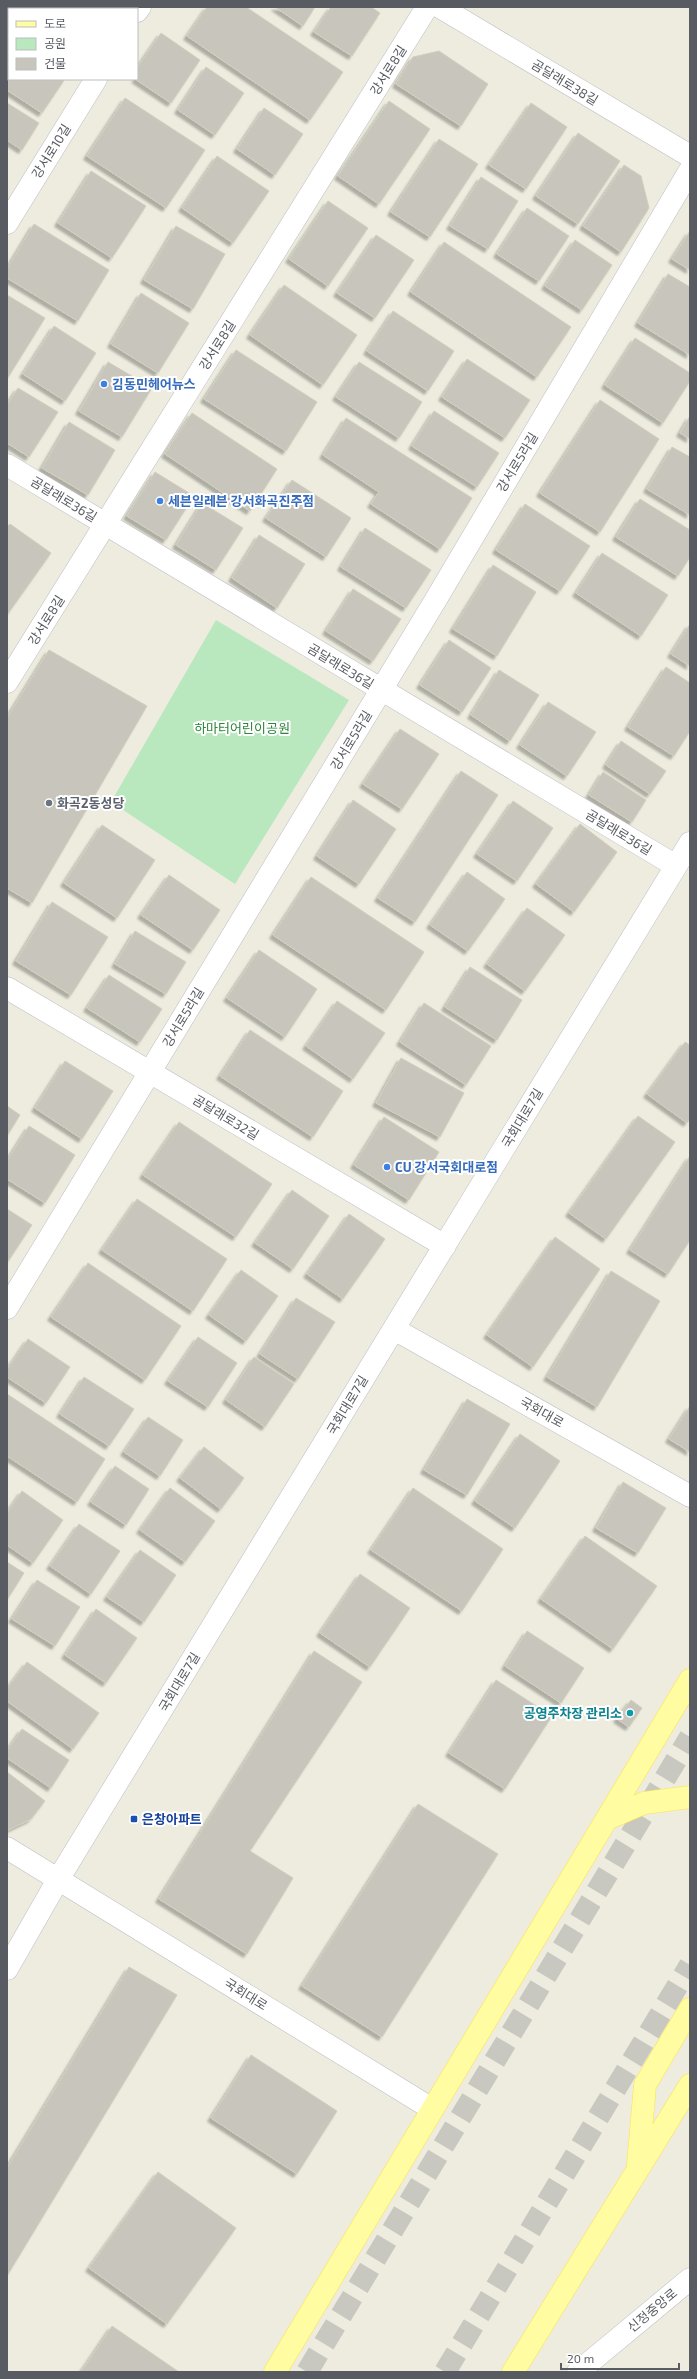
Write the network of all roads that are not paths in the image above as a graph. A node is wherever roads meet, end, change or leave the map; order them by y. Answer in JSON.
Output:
{"nodes":[{"id":1,"x":427,"y":7,"type":"edge"},
{"id":2,"x":440,"y":7,"type":"edge"},
{"id":3,"x":95,"y":80,"type":"edge"},
{"id":4,"x":690,"y":156,"type":"edge"},
{"id":5,"x":690,"y":170,"type":"edge"},
{"id":6,"x":7,"y":223,"type":"edge"},
{"id":7,"x":7,"y":465,"type":"edge"},
{"id":8,"x":105,"y":524,"type":"junction"},
{"id":9,"x":7,"y":682,"type":"edge"},
{"id":10,"x":381,"y":690,"type":"junction"},
{"id":11,"x":690,"y":843,"type":"edge"},
{"id":12,"x":676,"y":866,"type":"junction"},
{"id":13,"x":7,"y":988,"type":"edge"},
{"id":14,"x":150,"y":1072,"type":"junction"},
{"id":15,"x":445,"y":1246,"type":"junction"},
{"id":16,"x":7,"y":1308,"type":"edge"},
{"id":17,"x":394,"y":1329,"type":"junction"},
{"id":18,"x":690,"y":1496,"type":"edge"},
{"id":19,"x":690,"y":1680,"type":"edge"},
{"id":20,"x":690,"y":1797,"type":"edge"},
{"id":21,"x":607,"y":1819,"type":"junction"},
{"id":22,"x":7,"y":1848,"type":"edge"},
{"id":23,"x":59,"y":1878,"type":"junction"},
{"id":24,"x":7,"y":1969,"type":"edge"},
{"id":25,"x":690,"y":2009,"type":"edge"},
{"id":26,"x":690,"y":2085,"type":"edge"},
{"id":27,"x":432,"y":2109,"type":"junction"},
{"id":28,"x":637,"y":2171,"type":"junction"},
{"id":29,"x":690,"y":2279,"type":"edge"},
{"id":30,"x":275,"y":2372,"type":"edge"},
{"id":31,"x":513,"y":2372,"type":"edge"},
{"id":32,"x":578,"y":2372,"type":"edge"}],
"edges":[{"from":1,"to":8,"type":"street","name":"강서로8길"},
{"from":2,"to":4,"type":"street","name":"곰달래로38길"},
{"from":3,"to":6,"type":"street","name":"강서로10길"},
{"from":5,"to":10,"type":"street","name":"강서로5라길"},
{"from":7,"to":8,"type":"street","name":"곰달래로36길"},
{"from":8,"to":9,"type":"street","name":"강서로8길"},
{"from":8,"to":10,"type":"street","name":"곰달래로36길"},
{"from":10,"to":12,"type":"street","name":"곰달래로36길"},
{"from":10,"to":14,"type":"street","name":"강서로5라길"},
{"from":11,"to":12,"type":"street","name":"국회대로7길"},
{"from":12,"to":15,"type":"street","name":"국회대로7길"},
{"from":13,"to":14,"type":"street","name":"곰달래로32길"},
{"from":14,"to":15,"type":"street","name":"곰달래로32길"},
{"from":14,"to":16,"type":"street","name":"강서로5라길"},
{"from":15,"to":17,"type":"street","name":"국회대로7길"},
{"from":17,"to":18,"type":"street","name":"국회대로"},
{"from":17,"to":23,"type":"street","name":"국회대로7길"},
{"from":19,"to":21,"type":"main road"},
{"from":20,"to":21,"type":"main road"},
{"from":21,"to":27,"type":"main road"},
{"from":22,"to":23,"type":"street","name":"국회대로"},
{"from":23,"to":24,"type":"street","name":"국회대로7길"},
{"from":23,"to":27,"type":"street","name":"국회대로"},
{"from":25,"to":28,"type":"main road"},
{"from":26,"to":28,"type":"main road"},
{"from":27,"to":30,"type":"main road"},
{"from":28,"to":31,"type":"main road"},
{"from":29,"to":32,"type":"street","name":"신정중앙로"}]}
